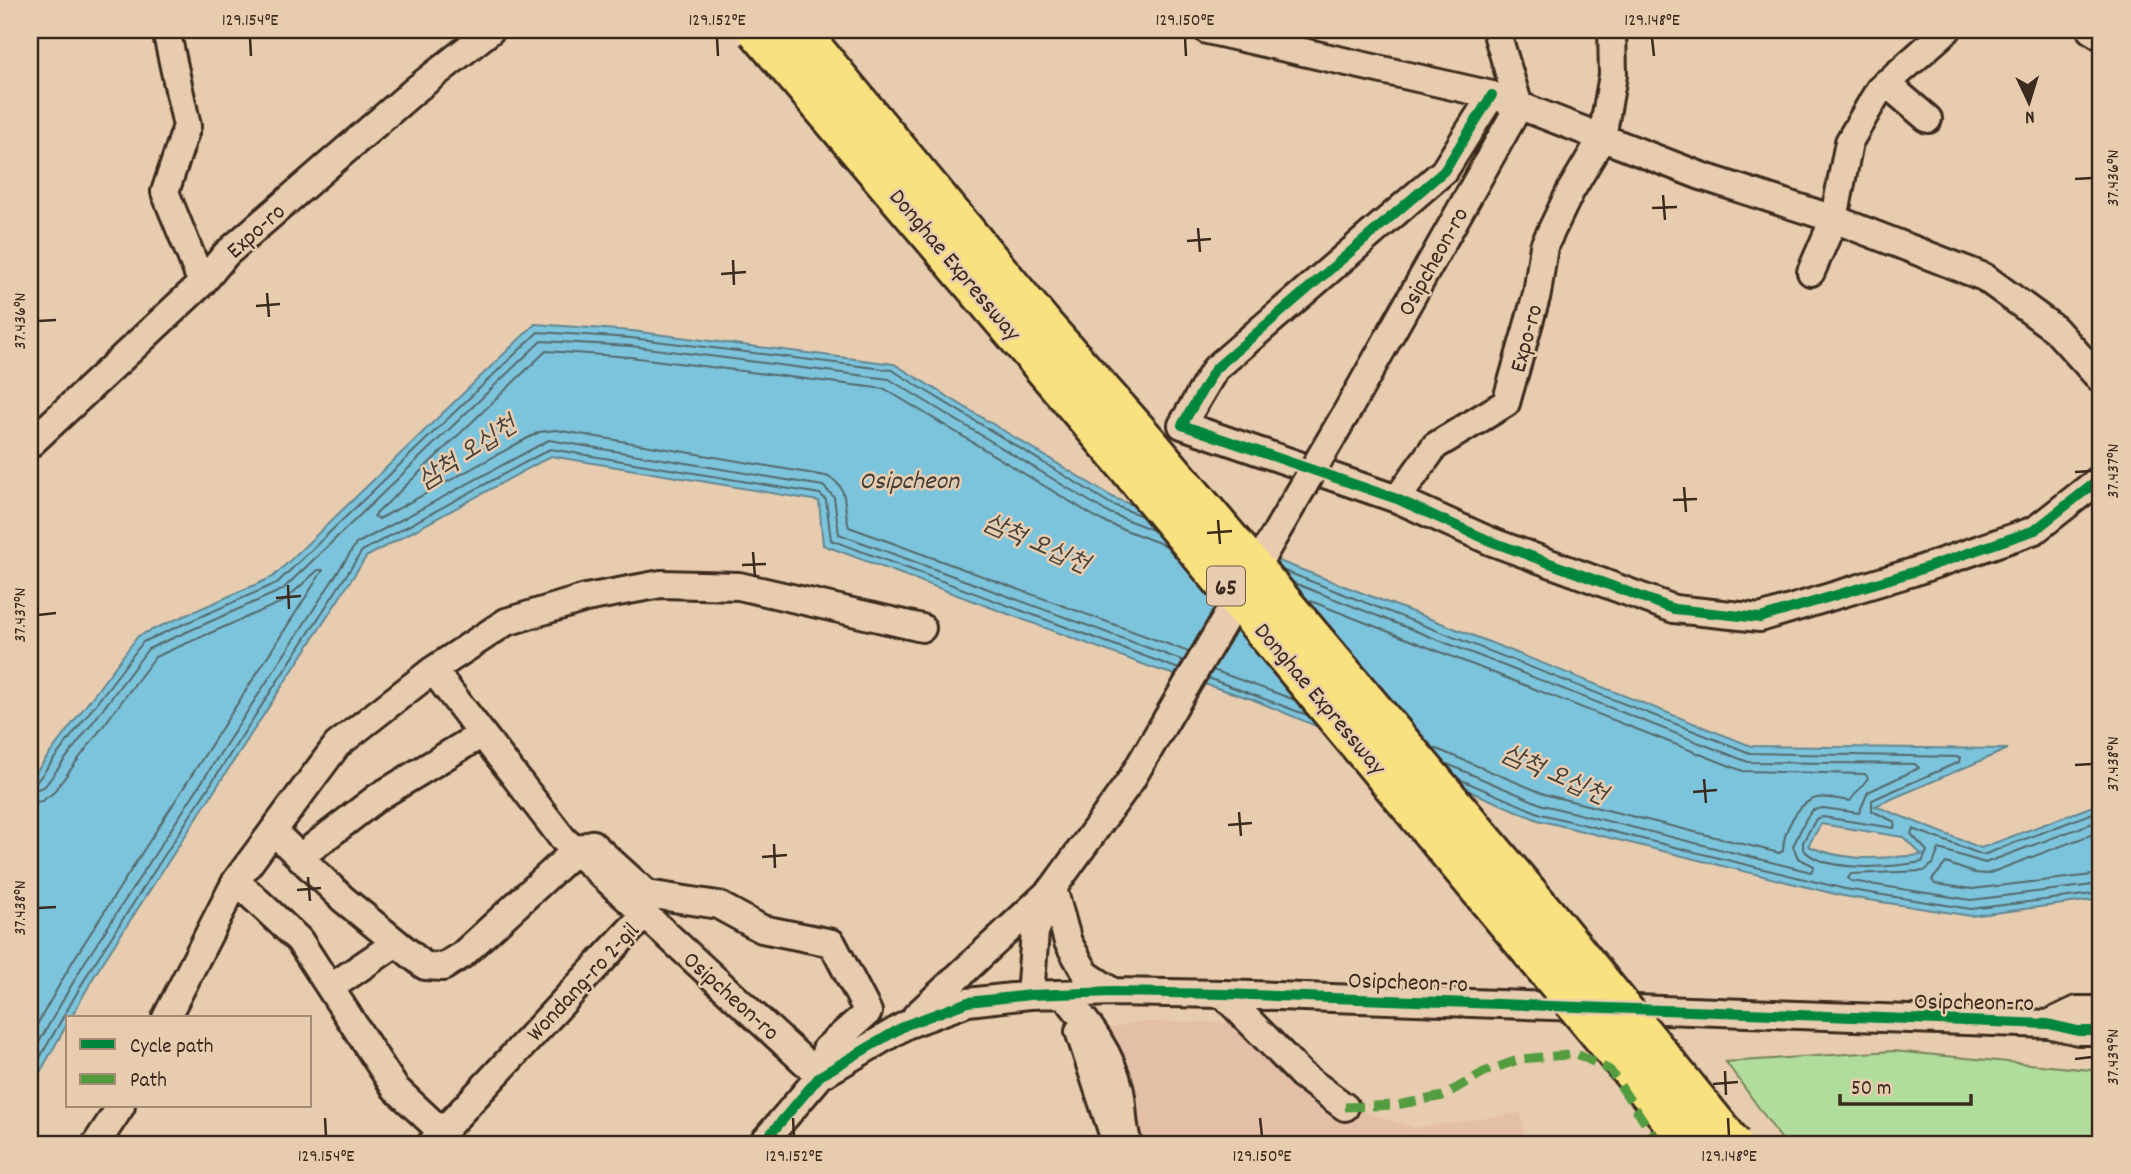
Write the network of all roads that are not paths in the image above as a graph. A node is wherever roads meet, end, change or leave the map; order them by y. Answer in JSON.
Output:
{"nodes":[{"id":1,"x":166,"y":30,"type":"edge"},
{"id":2,"x":491,"y":30,"type":"edge"},
{"id":3,"x":757,"y":30,"type":"edge"},
{"id":4,"x":798,"y":30,"type":"edge"},
{"id":5,"x":1207,"y":30,"type":"edge"},
{"id":6,"x":1496,"y":30,"type":"edge"},
{"id":7,"x":1612,"y":30,"type":"edge"},
{"id":8,"x":1947,"y":30,"type":"edge"},
{"id":9,"x":2091,"y":30,"type":"edge"},
{"id":10,"x":2101,"y":36,"type":"edge"},
{"id":11,"x":1886,"y":83,"type":"junction"},
{"id":12,"x":1492,"y":95,"type":"junction"},
{"id":13,"x":1520,"y":106,"type":"junction"},
{"id":14,"x":1928,"y":119,"type":"dead end"},
{"id":15,"x":1602,"y":138,"type":"junction"},
{"id":16,"x":1834,"y":219,"type":"junction"},
{"id":17,"x":1811,"y":272,"type":"dead end"},
{"id":18,"x":202,"y":283,"type":"junction"},
{"id":19,"x":2101,"y":380,"type":"edge"},
{"id":20,"x":30,"y":444,"type":"edge"},
{"id":21,"x":2101,"y":478,"type":"edge"},
{"id":22,"x":1397,"y":499,"type":"junction"},
{"id":23,"x":922,"y":628,"type":"dead end"},
{"id":24,"x":433,"y":670,"type":"junction"},
{"id":25,"x":482,"y":734,"type":"junction"},
{"id":26,"x":273,"y":831,"type":"junction"},
{"id":27,"x":575,"y":851,"type":"junction"},
{"id":28,"x":300,"y":857,"type":"junction"},
{"id":29,"x":236,"y":881,"type":"junction"},
{"id":30,"x":1053,"y":888,"type":"junction"},
{"id":31,"x":644,"y":915,"type":"junction"},
{"id":32,"x":396,"y":943,"type":"junction"},
{"id":33,"x":331,"y":988,"type":"junction"},
{"id":34,"x":1113,"y":992,"type":"junction"},
{"id":35,"x":1064,"y":993,"type":"junction"},
{"id":36,"x":1223,"y":994,"type":"junction"},
{"id":37,"x":1030,"y":995,"type":"junction"},
{"id":38,"x":2101,"y":1010,"type":"edge"},
{"id":39,"x":167,"y":1016,"type":"edge"},
{"id":40,"x":2048,"y":1024,"type":"junction"},
{"id":41,"x":906,"y":1025,"type":"junction"},
{"id":42,"x":2101,"y":1031,"type":"edge"},
{"id":43,"x":820,"y":1076,"type":"junction"},
{"id":44,"x":1345,"y":1107,"type":"dead end"},
{"id":45,"x":120,"y":1108,"type":"edge"},
{"id":46,"x":437,"y":1138,"type":"edge"},
{"id":47,"x":96,"y":1144,"type":"edge"},
{"id":48,"x":762,"y":1144,"type":"edge"},
{"id":49,"x":1116,"y":1144,"type":"edge"},
{"id":50,"x":1128,"y":1144,"type":"edge"},
{"id":51,"x":1692,"y":1144,"type":"edge"},
{"id":52,"x":1732,"y":1144,"type":"edge"}],
"edges":[{"from":1,"to":18,"type":"street"},
{"from":2,"to":18,"type":"street","name":"Expo-ro"},
{"from":3,"to":51,"type":"highway","name":"Donghae Expressway","number":"65","bridge":true},
{"from":4,"to":52,"type":"highway","name":"Donghae Expressway","number":"65","bridge":true},
{"from":5,"to":12,"type":"street"},
{"from":6,"to":13,"type":"street"},
{"from":7,"to":15,"type":"street","name":"Expo-ro"},
{"from":8,"to":11,"type":"street"},
{"from":9,"to":10,"type":"street"},
{"from":11,"to":14,"type":"street"},
{"from":11,"to":16,"type":"street"},
{"from":12,"to":13,"type":"street"},
{"from":12,"to":22,"type":"street"},
{"from":13,"to":15,"type":"street"},
{"from":13,"to":30,"type":"street","name":"Osipcheon-ro","bridge":true},
{"from":15,"to":16,"type":"street"},
{"from":15,"to":22,"type":"street","name":"Expo-ro"},
{"from":16,"to":17,"type":"street"},
{"from":16,"to":19,"type":"street"},
{"from":18,"to":20,"type":"street","name":"Expo-ro"},
{"from":21,"to":22,"type":"street"},
{"from":23,"to":24,"type":"street"},
{"from":24,"to":25,"type":"street","name":"Wondang-ro 2-gil"},
{"from":24,"to":26,"type":"street"},
{"from":25,"to":27,"type":"street","name":"Wondang-ro 2-gil"},
{"from":25,"to":28,"type":"street"},
{"from":26,"to":28,"type":"street"},
{"from":26,"to":29,"type":"street"},
{"from":27,"to":31,"type":"street","name":"Wondang-ro 2-gil"},
{"from":27,"to":32,"type":"street"},
{"from":27,"to":43,"type":"street"},
{"from":28,"to":32,"type":"street"},
{"from":29,"to":33,"type":"street","name":"Wondang-ro 2-gil"},
{"from":29,"to":39,"type":"street"},
{"from":30,"to":34,"type":"street"},
{"from":30,"to":37,"type":"street"},
{"from":30,"to":41,"type":"street"},
{"from":31,"to":43,"type":"street","name":"Osipcheon-ro"},
{"from":31,"to":46,"type":"street","name":"Wondang-ro 2-gil"},
{"from":32,"to":33,"type":"street"},
{"from":33,"to":46,"type":"street","name":"Wondang-ro 2-gil"},
{"from":34,"to":35,"type":"street","name":"Osipcheon-ro"},
{"from":34,"to":36,"type":"street","name":"Osipcheon-ro"},
{"from":35,"to":37,"type":"street","name":"Osipcheon-ro"},
{"from":35,"to":49,"type":"street"},
{"from":35,"to":50,"type":"street"},
{"from":36,"to":40,"type":"street","name":"Osipcheon-ro"},
{"from":36,"to":44,"type":"street"},
{"from":37,"to":41,"type":"street","name":"Osipcheon-ro"},
{"from":38,"to":40,"type":"street","name":"Osipcheon-ro"},
{"from":40,"to":42,"type":"street","name":"Osipcheon-ro"},
{"from":41,"to":43,"type":"street","name":"Osipcheon-ro"},
{"from":43,"to":48,"type":"street","name":"Osipcheon-ro"},
{"from":45,"to":47,"type":"street"}]}
